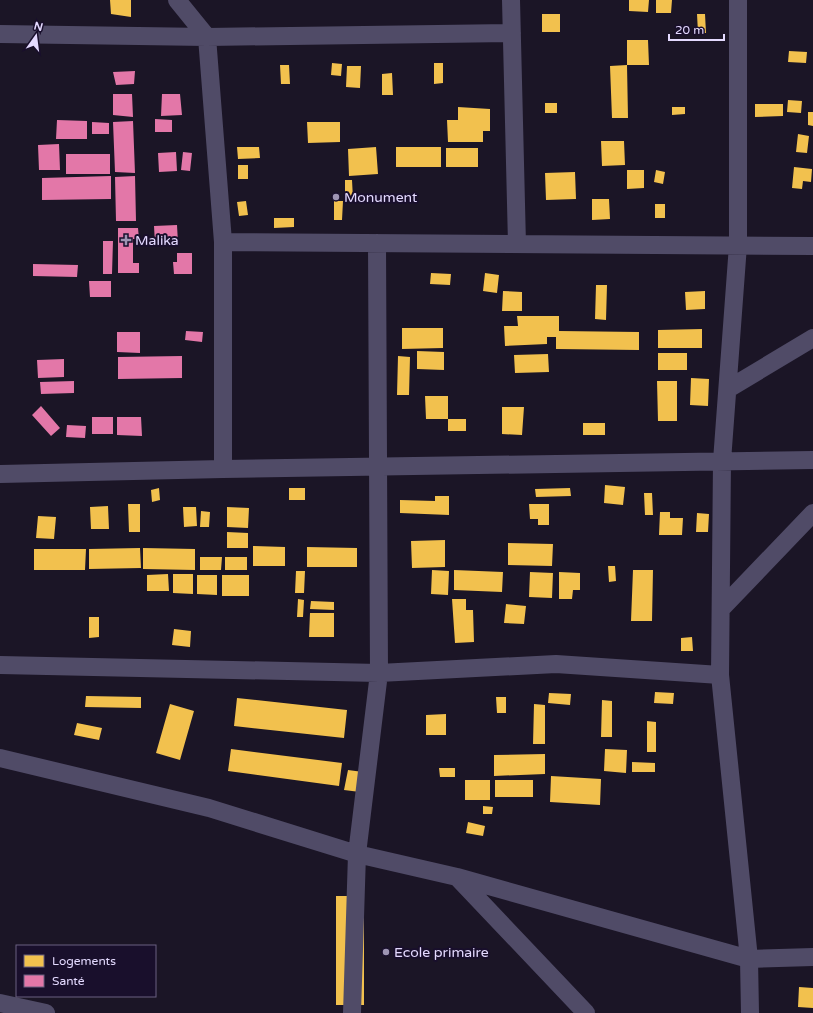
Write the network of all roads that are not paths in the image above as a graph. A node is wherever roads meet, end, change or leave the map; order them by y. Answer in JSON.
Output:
{"nodes":[{"id":1,"x":177,"y":0,"type":"edge"},
{"id":2,"x":511,"y":0,"type":"edge"},
{"id":3,"x":738,"y":0,"type":"edge"},
{"id":4,"x":512,"y":33,"type":"junction"},
{"id":5,"x":0,"y":34,"type":"edge"},
{"id":6,"x":206,"y":37,"type":"junction"},
{"id":7,"x":223,"y":242,"type":"junction"},
{"id":8,"x":377,"y":243,"type":"junction"},
{"id":9,"x":517,"y":244,"type":"junction"},
{"id":10,"x":738,"y":245,"type":"junction"},
{"id":11,"x":813,"y":246,"type":"edge"},
{"id":12,"x":813,"y":338,"type":"edge"},
{"id":13,"x":728,"y":389,"type":"junction"},
{"id":14,"x":813,"y":460,"type":"edge"},
{"id":15,"x":722,"y":462,"type":"junction"},
{"id":16,"x":377,"y":467,"type":"junction"},
{"id":17,"x":223,"y":469,"type":"junction"},
{"id":18,"x":0,"y":474,"type":"edge"},
{"id":19,"x":813,"y":513,"type":"edge"},
{"id":20,"x":721,"y":609,"type":"junction"},
{"id":21,"x":0,"y":665,"type":"edge"},
{"id":22,"x":379,"y":673,"type":"junction"},
{"id":23,"x":720,"y":675,"type":"junction"},
{"id":24,"x":0,"y":758,"type":"edge"},
{"id":25,"x":357,"y":854,"type":"junction"},
{"id":26,"x":457,"y":877,"type":"junction"},
{"id":27,"x":813,"y":957,"type":"edge"},
{"id":28,"x":749,"y":958,"type":"junction"},
{"id":29,"x":0,"y":1003,"type":"edge"},
{"id":30,"x":46,"y":1013,"type":"edge"},
{"id":31,"x":352,"y":1013,"type":"edge"},
{"id":32,"x":586,"y":1013,"type":"edge"},
{"id":33,"x":750,"y":1013,"type":"edge"}],
"edges":[{"from":1,"to":6,"type":"street"},
{"from":2,"to":4,"type":"street"},
{"from":3,"to":10,"type":"street"},
{"from":4,"to":6,"type":"street"},
{"from":4,"to":9,"type":"street"},
{"from":5,"to":6,"type":"street"},
{"from":6,"to":7,"type":"street"},
{"from":7,"to":8,"type":"street"},
{"from":7,"to":17,"type":"street"},
{"from":8,"to":9,"type":"street"},
{"from":8,"to":16,"type":"street"},
{"from":9,"to":10,"type":"street"},
{"from":10,"to":11,"type":"street"},
{"from":10,"to":13,"type":"street"},
{"from":12,"to":13,"type":"street"},
{"from":13,"to":15,"type":"street"},
{"from":14,"to":15,"type":"street"},
{"from":15,"to":16,"type":"street"},
{"from":15,"to":20,"type":"street"},
{"from":16,"to":17,"type":"street"},
{"from":16,"to":22,"type":"street"},
{"from":17,"to":18,"type":"street"},
{"from":19,"to":20,"type":"street"},
{"from":20,"to":23,"type":"street"},
{"from":21,"to":22,"type":"street"},
{"from":22,"to":23,"type":"street"},
{"from":22,"to":25,"type":"street"},
{"from":23,"to":28,"type":"street"},
{"from":24,"to":25,"type":"street"},
{"from":25,"to":26,"type":"street"},
{"from":25,"to":31,"type":"street"},
{"from":26,"to":28,"type":"street"},
{"from":26,"to":32,"type":"street"},
{"from":27,"to":28,"type":"street"},
{"from":28,"to":33,"type":"street"},
{"from":29,"to":30,"type":"street"}]}
